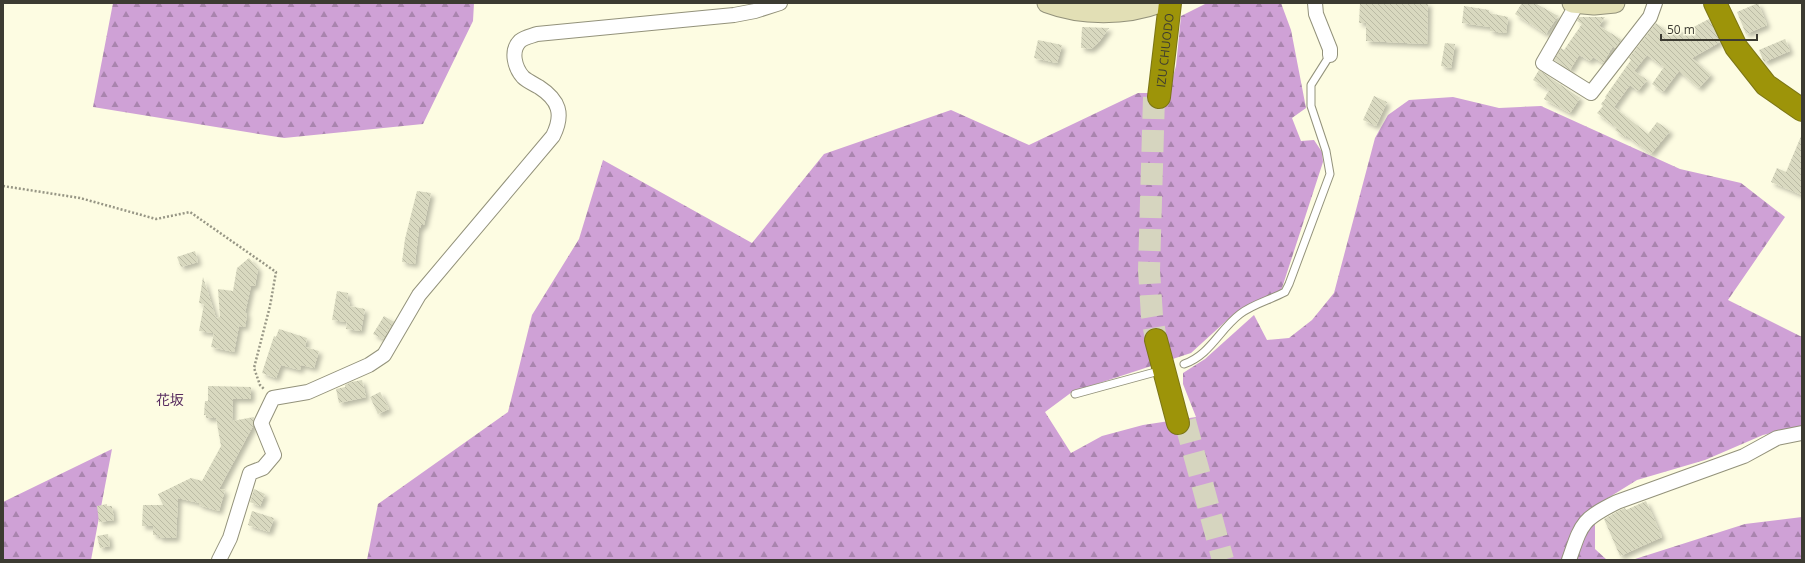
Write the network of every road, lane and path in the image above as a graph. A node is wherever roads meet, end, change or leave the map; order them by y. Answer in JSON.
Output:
{"nodes":[{"id":1,"x":780,"y":3,"type":"edge"},
{"id":2,"x":1047,"y":3,"type":"edge"},
{"id":3,"x":1164,"y":3,"type":"edge"},
{"id":4,"x":1170,"y":3,"type":"edge"},
{"id":5,"x":1315,"y":3,"type":"edge"},
{"id":6,"x":1572,"y":3,"type":"edge"},
{"id":7,"x":1615,"y":3,"type":"edge"},
{"id":8,"x":1655,"y":3,"type":"edge"},
{"id":9,"x":1715,"y":3,"type":"edge"},
{"id":10,"x":1577,"y":4,"type":"edge"},
{"id":11,"x":1148,"y":5,"type":"edge"},
{"id":12,"x":1163,"y":40,"type":"junction"},
{"id":13,"x":1330,"y":55,"type":"joint"},
{"id":14,"x":1157,"y":97,"type":"tunnel mouth"},
{"id":15,"x":1802,"y":110,"type":"edge"},
{"id":16,"x":3,"y":186,"type":"edge"},
{"id":17,"x":1160,"y":339,"type":"tunnel mouth"},
{"id":18,"x":1184,"y":364,"type":"dead end"},
{"id":19,"x":1160,"y":371,"type":"dead end"},
{"id":20,"x":1075,"y":394,"type":"dead end"},
{"id":21,"x":272,"y":398,"type":"junction"},
{"id":22,"x":1182,"y":422,"type":"tunnel mouth"},
{"id":23,"x":1802,"y":433,"type":"edge"},
{"id":24,"x":218,"y":560,"type":"edge"},
{"id":25,"x":1569,"y":560,"type":"edge"}],
"edges":[{"from":1,"to":21,"type":"street"},
{"from":2,"to":11,"type":"street"},
{"from":3,"to":12,"type":"highway","name":"IZU CHUODO"},
{"from":4,"to":12,"type":"highway","name":"IZU CHUODO"},
{"from":5,"to":13,"type":"street"},
{"from":6,"to":10,"type":"street"},
{"from":7,"to":10,"type":"street"},
{"from":8,"to":10,"type":"street"},
{"from":9,"to":15,"type":"highway"},
{"from":12,"to":14,"type":"highway","name":"IZU CHUODO"},
{"from":13,"to":18,"type":"lane"},
{"from":16,"to":21,"type":"path"},
{"from":17,"to":22,"type":"highway"},
{"from":19,"to":20,"type":"lane"},
{"from":21,"to":24,"type":"street"},
{"from":23,"to":25,"type":"street"}]}
